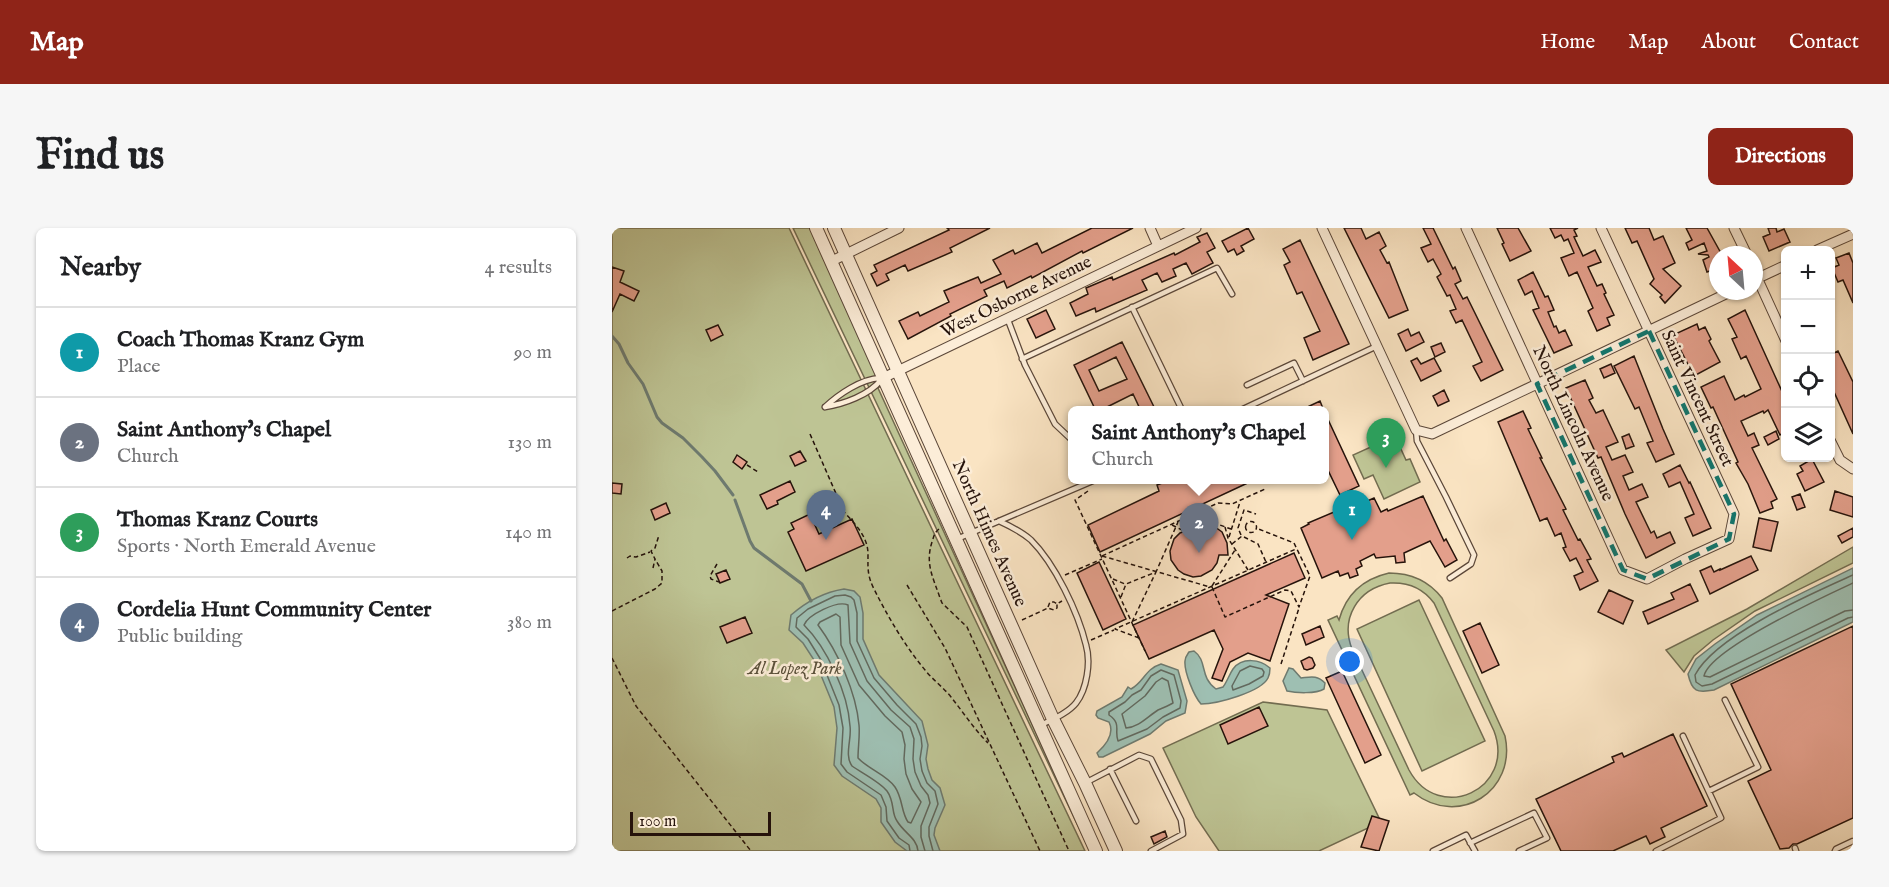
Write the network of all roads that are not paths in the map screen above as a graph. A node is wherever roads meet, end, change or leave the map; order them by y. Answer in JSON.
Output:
{"nodes":[{"id":1,"x":816,"y":228,"type":"edge"},
{"id":2,"x":834,"y":228,"type":"edge"},
{"id":3,"x":899,"y":228,"type":"edge"},
{"id":4,"x":1149,"y":228,"type":"edge"},
{"id":5,"x":1196,"y":228,"type":"edge"},
{"id":6,"x":1322,"y":228,"type":"edge"},
{"id":7,"x":1466,"y":228,"type":"edge"},
{"id":8,"x":1601,"y":228,"type":"edge"},
{"id":9,"x":1734,"y":228,"type":"edge"},
{"id":10,"x":1853,"y":234,"type":"edge"},
{"id":11,"x":1158,"y":246,"type":"junction"},
{"id":12,"x":1743,"y":246,"type":"edge"},
{"id":13,"x":1826,"y":246,"type":"edge"},
{"id":14,"x":846,"y":254,"type":"junction"},
{"id":15,"x":832,"y":261,"type":"junction"},
{"id":16,"x":1781,"y":267,"type":"edge"},
{"id":17,"x":1763,"y":274,"type":"edge"},
{"id":18,"x":1232,"y":294,"type":"dead end"},
{"id":19,"x":1763,"y":294,"type":"edge"},
{"id":20,"x":1712,"y":300,"type":"edge"},
{"id":21,"x":1132,"y":308,"type":"junction"},
{"id":22,"x":1008,"y":320,"type":"junction"},
{"id":23,"x":1648,"y":331,"type":"junction"},
{"id":24,"x":1781,"y":332,"type":"edge"},
{"id":25,"x":1377,"y":346,"type":"junction"},
{"id":26,"x":1022,"y":358,"type":"junction"},
{"id":27,"x":898,"y":371,"type":"junction"},
{"id":28,"x":883,"y":378,"type":"junction"},
{"id":29,"x":1303,"y":381,"type":"junction"},
{"id":30,"x":1537,"y":384,"type":"junction"},
{"id":31,"x":1247,"y":385,"type":"dead end"},
{"id":32,"x":1180,"y":406,"type":"edge"},
{"id":33,"x":1251,"y":406,"type":"edge"},
{"id":34,"x":1416,"y":430,"type":"junction"},
{"id":35,"x":1068,"y":436,"type":"edge"},
{"id":36,"x":1835,"y":450,"type":"edge"},
{"id":37,"x":1853,"y":469,"type":"edge"},
{"id":38,"x":1085,"y":484,"type":"edge"},
{"id":39,"x":999,"y":520,"type":"junction"},
{"id":40,"x":970,"y":533,"type":"junction"},
{"id":41,"x":955,"y":540,"type":"junction"},
{"id":42,"x":1685,"y":559,"type":"joint"},
{"id":43,"x":1450,"y":578,"type":"dead end"},
{"id":44,"x":1725,"y":700,"type":"dead end"},
{"id":45,"x":1053,"y":718,"type":"junction"},
{"id":46,"x":1039,"y":726,"type":"junction"},
{"id":47,"x":1683,"y":736,"type":"dead end"},
{"id":48,"x":1110,"y":769,"type":"junction"},
{"id":49,"x":1085,"y":783,"type":"junction"},
{"id":50,"x":1709,"y":791,"type":"junction"},
{"id":51,"x":1068,"y":792,"type":"junction"},
{"id":52,"x":1136,"y":821,"type":"dead end"},
{"id":53,"x":1853,"y":841,"type":"edge"},
{"id":54,"x":1470,"y":843,"type":"junction"},
{"id":55,"x":1096,"y":851,"type":"edge"},
{"id":56,"x":1116,"y":851,"type":"edge"},
{"id":57,"x":1151,"y":851,"type":"edge"},
{"id":58,"x":1433,"y":851,"type":"edge"},
{"id":59,"x":1475,"y":851,"type":"edge"},
{"id":60,"x":1520,"y":851,"type":"edge"},
{"id":61,"x":1656,"y":851,"type":"edge"},
{"id":62,"x":1835,"y":851,"type":"edge"}],
"edges":[{"from":1,"to":15,"type":"street","name":"North Himes Avenue"},
{"from":2,"to":14,"type":"street","name":"North Himes Avenue"},
{"from":3,"to":14,"type":"street"},
{"from":4,"to":11,"type":"street"},
{"from":5,"to":11,"type":"street","name":"West Osborne Avenue"},
{"from":6,"to":25,"type":"street"},
{"from":7,"to":30,"type":"street","name":"North Lincoln Avenue"},
{"from":8,"to":23,"type":"street","name":"Saint Vincent Street"},
{"from":9,"to":12,"type":"street"},
{"from":10,"to":13,"type":"street"},
{"from":11,"to":22,"type":"street","name":"West Osborne Avenue"},
{"from":14,"to":15,"type":"street"},
{"from":14,"to":27,"type":"street","name":"North Himes Avenue"},
{"from":15,"to":28,"type":"street","name":"North Himes Avenue"},
{"from":16,"to":17,"type":"street"},
{"from":18,"to":21,"type":"lane"},
{"from":19,"to":24,"type":"street"},
{"from":20,"to":23,"type":"street"},
{"from":21,"to":26,"type":"lane"},
{"from":21,"to":32,"type":"lane"},
{"from":22,"to":26,"type":"lane"},
{"from":22,"to":27,"type":"street","name":"West Osborne Avenue"},
{"from":23,"to":30,"type":"street"},
{"from":23,"to":42,"type":"street","name":"Saint Vincent Street"},
{"from":25,"to":29,"type":"lane"},
{"from":25,"to":34,"type":"street"},
{"from":26,"to":35,"type":"lane"},
{"from":27,"to":28,"type":"street","name":"West Osborne Avenue"},
{"from":27,"to":40,"type":"street","name":"North Himes Avenue"},
{"from":28,"to":28,"type":"lane"},
{"from":28,"to":41,"type":"street","name":"North Himes Avenue"},
{"from":29,"to":31,"type":"lane"},
{"from":29,"to":33,"type":"lane"},
{"from":30,"to":34,"type":"street"},
{"from":30,"to":42,"type":"street","name":"North Lincoln Avenue"},
{"from":34,"to":43,"type":"lane"},
{"from":36,"to":37,"type":"street"},
{"from":38,"to":39,"type":"lane"},
{"from":39,"to":40,"type":"lane"},
{"from":39,"to":45,"type":"lane"},
{"from":40,"to":41,"type":"lane"},
{"from":40,"to":45,"type":"street","name":"North Himes Avenue"},
{"from":41,"to":46,"type":"street","name":"North Himes Avenue"},
{"from":44,"to":50,"type":"lane"},
{"from":45,"to":46,"type":"lane"},
{"from":45,"to":49,"type":"street","name":"North Himes Avenue"},
{"from":46,"to":51,"type":"street","name":"North Himes Avenue"},
{"from":47,"to":50,"type":"lane"},
{"from":48,"to":49,"type":"lane"},
{"from":48,"to":52,"type":"lane"},
{"from":48,"to":57,"type":"lane"},
{"from":49,"to":51,"type":"street"},
{"from":49,"to":56,"type":"street","name":"North Himes Avenue"},
{"from":50,"to":61,"type":"lane"},
{"from":51,"to":55,"type":"street","name":"North Himes Avenue"},
{"from":53,"to":62,"type":"lane"},
{"from":54,"to":58,"type":"lane"},
{"from":54,"to":59,"type":"lane"},
{"from":54,"to":60,"type":"lane"}]}
